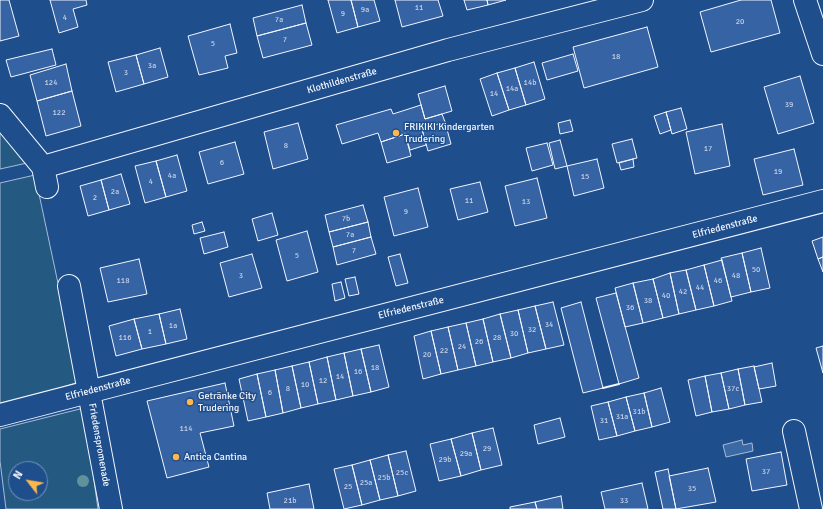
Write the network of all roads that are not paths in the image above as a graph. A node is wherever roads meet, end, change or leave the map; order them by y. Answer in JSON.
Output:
{"nodes":[{"id":1,"x":642,"y":0,"type":"edge"},
{"id":2,"x":805,"y":0,"type":"edge"},
{"id":3,"x":823,"y":54,"type":"edge"},
{"id":4,"x":0,"y":115,"type":"edge"},
{"id":5,"x":823,"y":201,"type":"edge"},
{"id":6,"x":69,"y":286,"type":"dead end"},
{"id":7,"x":90,"y":391,"type":"junction"},
{"id":8,"x":0,"y":415,"type":"edge"},
{"id":9,"x":794,"y":431,"type":"dead end"},
{"id":10,"x":111,"y":509,"type":"edge"},
{"id":11,"x":811,"y":509,"type":"edge"}],
"edges":[{"from":1,"to":4,"type":"street","name":"Klothildenstraße"},
{"from":2,"to":3,"type":"street"},
{"from":5,"to":7,"type":"street","name":"Elfriedenstraße"},
{"from":6,"to":7,"type":"street","name":"Friedenspromenade"},
{"from":7,"to":8,"type":"street","name":"Elfriedenstraße"},
{"from":7,"to":10,"type":"street","name":"Friedenspromenade"},
{"from":9,"to":11,"type":"street"}]}
